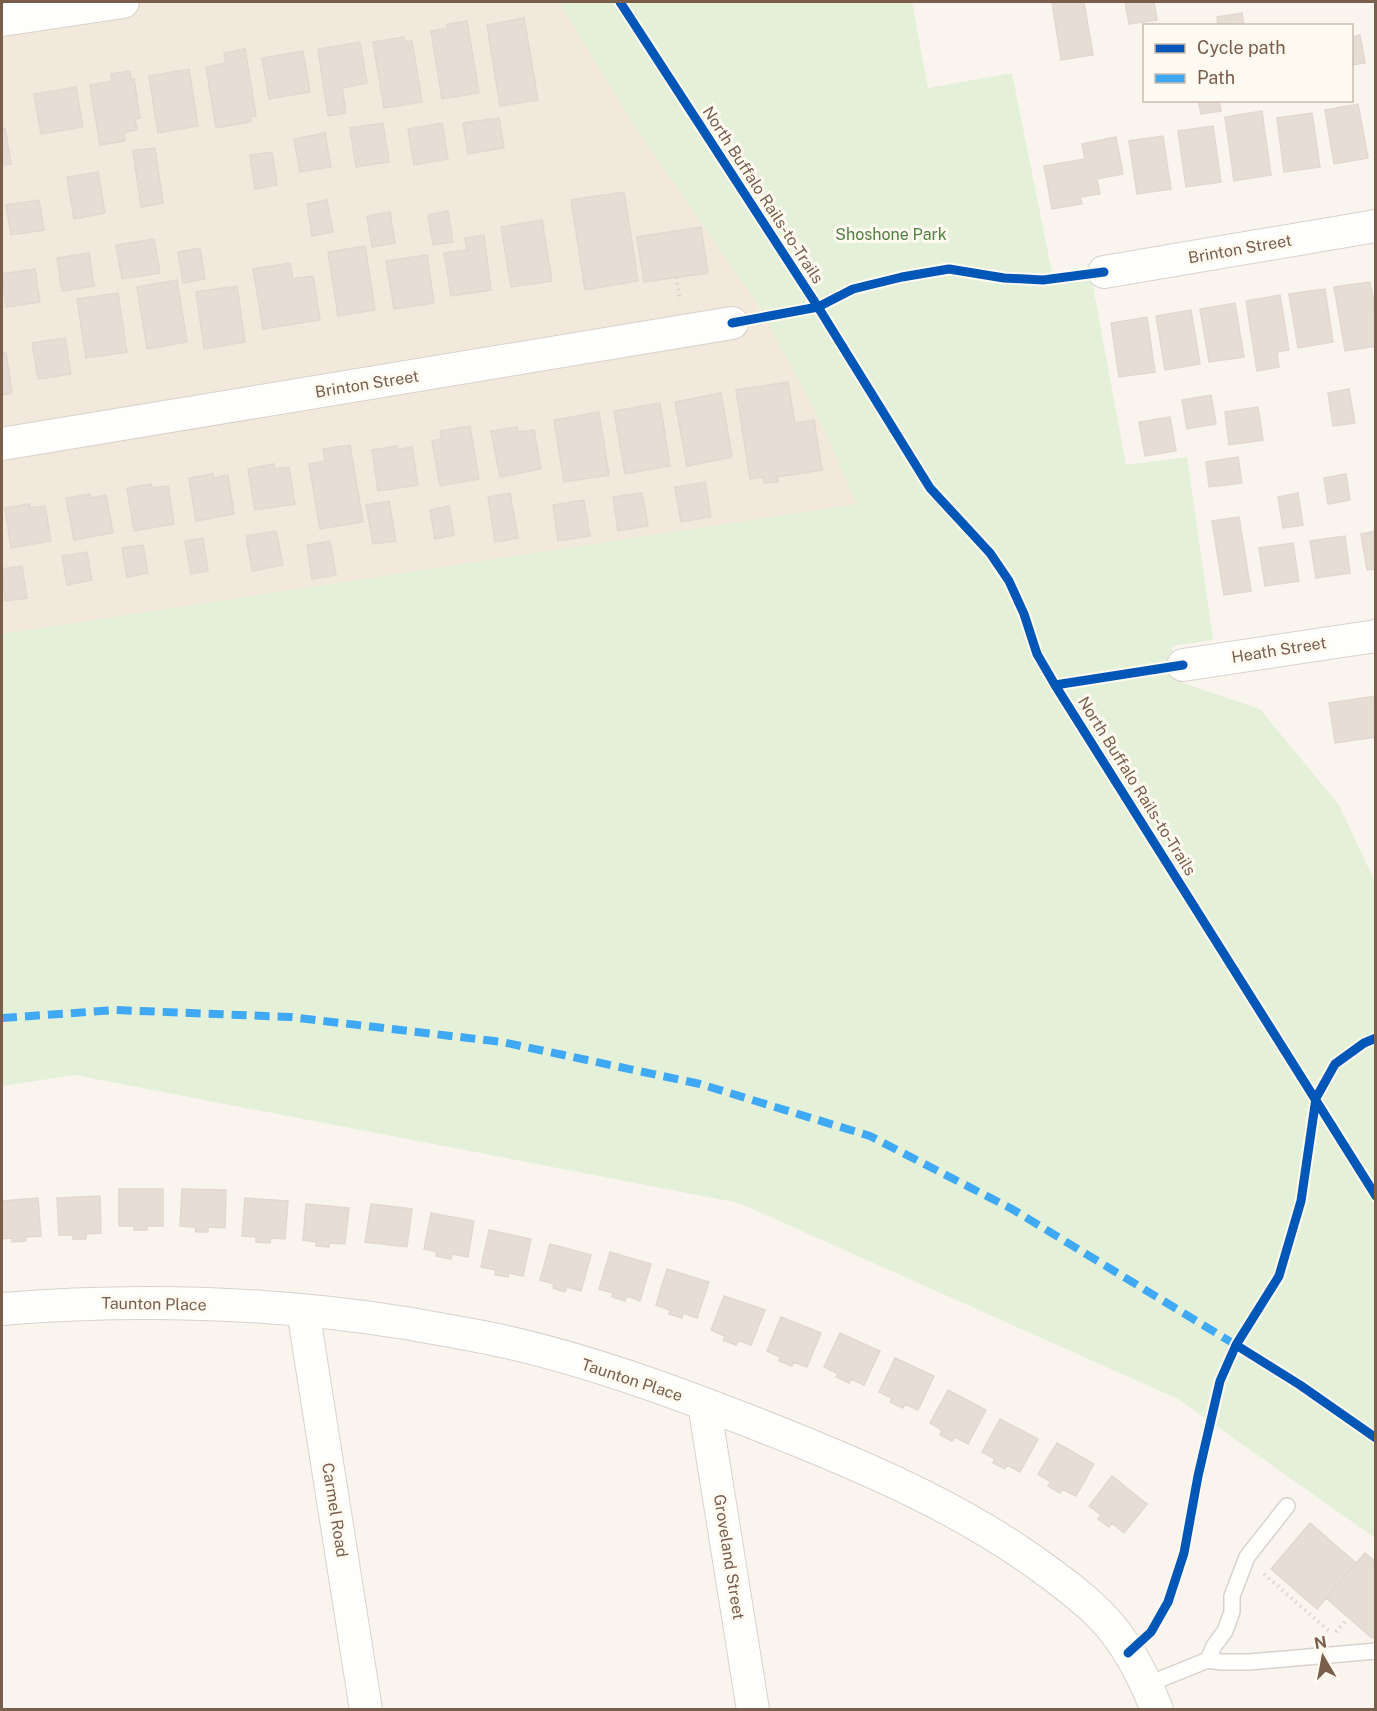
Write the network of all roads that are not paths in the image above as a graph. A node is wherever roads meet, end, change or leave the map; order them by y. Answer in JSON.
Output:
{"nodes":[{"id":1,"x":123,"y":2,"type":"edge"},
{"id":2,"x":2,"y":20,"type":"edge"},
{"id":3,"x":1376,"y":226,"type":"edge"},
{"id":4,"x":1104,"y":272,"type":"dead end"},
{"id":5,"x":732,"y":323,"type":"dead end"},
{"id":6,"x":2,"y":444,"type":"edge"},
{"id":7,"x":1376,"y":636,"type":"edge"},
{"id":8,"x":1183,"y":665,"type":"dead end"},
{"id":9,"x":2,"y":1309,"type":"edge"},
{"id":10,"x":303,"y":1310,"type":"junction"},
{"id":11,"x":704,"y":1404,"type":"junction"},
{"id":12,"x":1287,"y":1506,"type":"dead end"},
{"id":13,"x":1376,"y":1650,"type":"edge"},
{"id":14,"x":1208,"y":1660,"type":"junction"},
{"id":15,"x":1151,"y":1697,"type":"edge"},
{"id":16,"x":366,"y":1710,"type":"edge"},
{"id":17,"x":753,"y":1710,"type":"edge"}],
"edges":[{"from":1,"to":2,"type":"street"},
{"from":3,"to":4,"type":"street","name":"Brinton Street"},
{"from":5,"to":6,"type":"street","name":"Brinton Street"},
{"from":7,"to":8,"type":"street","name":"Heath Street"},
{"from":9,"to":10,"type":"street","name":"Taunton Place"},
{"from":10,"to":11,"type":"street","name":"Taunton Place"},
{"from":10,"to":16,"type":"street","name":"Carmel Road"},
{"from":11,"to":15,"type":"street","name":"Taunton Place"},
{"from":11,"to":17,"type":"street","name":"Groveland Street"},
{"from":12,"to":14,"type":"lane"},
{"from":13,"to":14,"type":"lane"},
{"from":14,"to":15,"type":"lane"}]}
